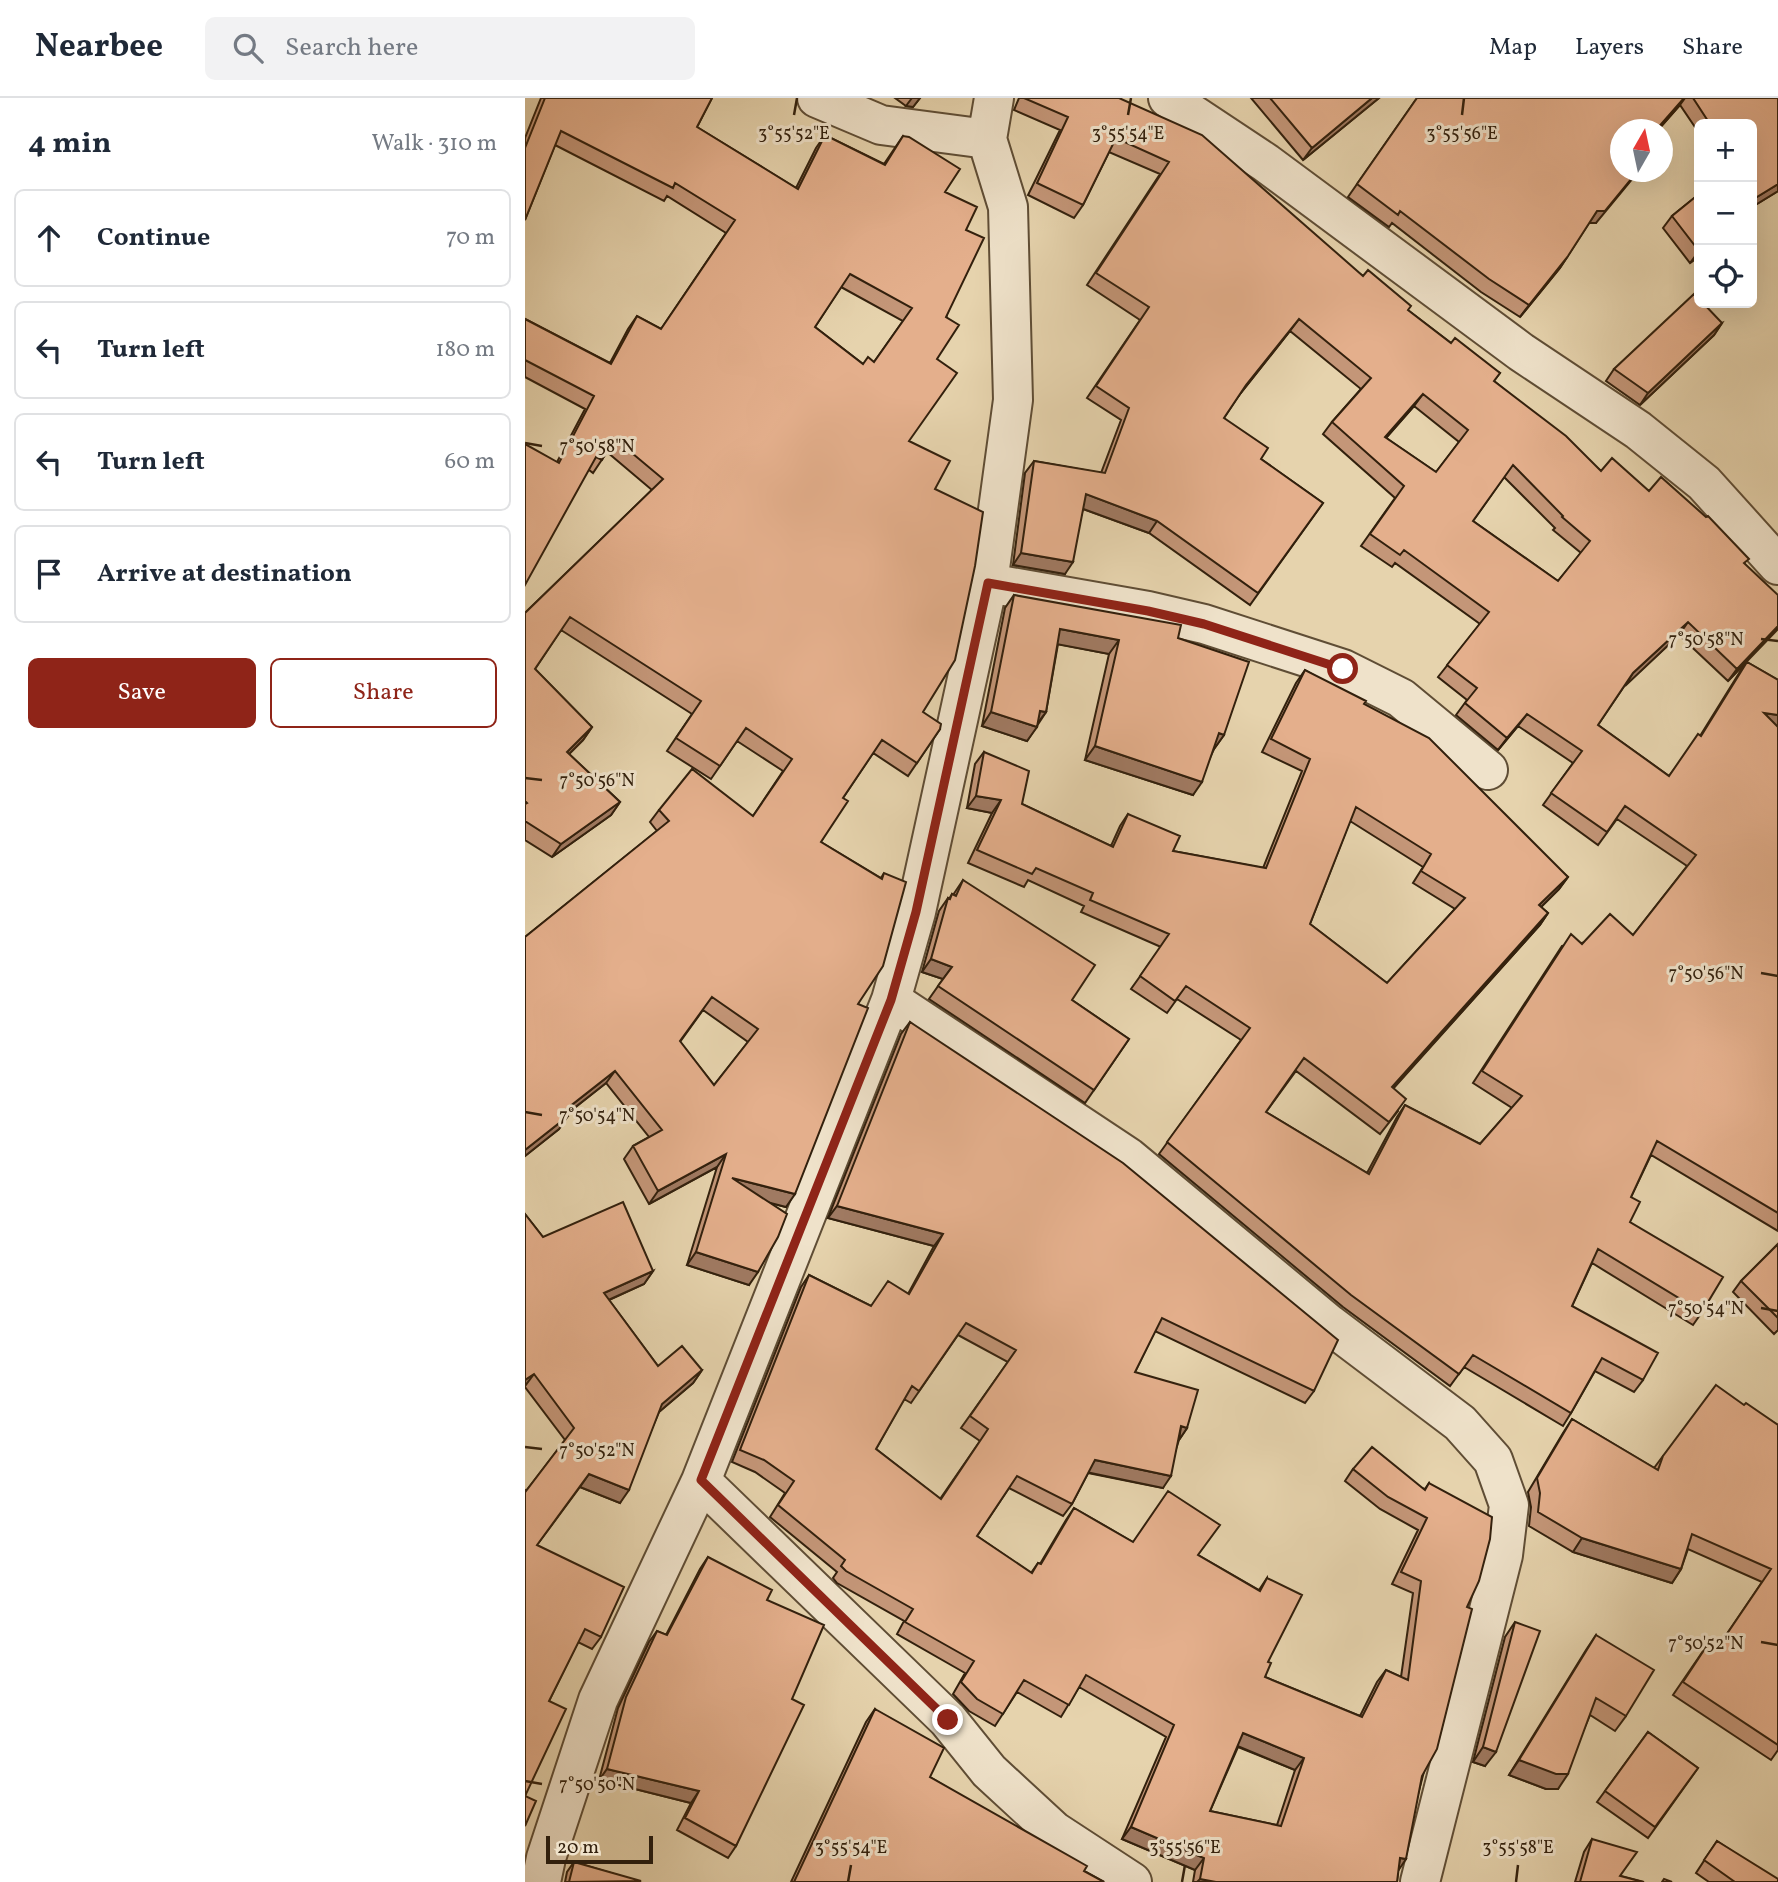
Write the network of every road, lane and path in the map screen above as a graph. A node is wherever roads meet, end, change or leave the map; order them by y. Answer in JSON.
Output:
{"nodes":[{"id":1,"x":817,"y":98,"type":"edge"},
{"id":2,"x":994,"y":98,"type":"edge"},
{"id":3,"x":1168,"y":98,"type":"edge"},
{"id":4,"x":987,"y":139,"type":"junction"},
{"id":5,"x":1778,"y":565,"type":"edge"},
{"id":6,"x":988,"y":583,"type":"junction"},
{"id":7,"x":1488,"y":771,"type":"dead end"},
{"id":8,"x":891,"y":1000,"type":"junction"},
{"id":9,"x":701,"y":1480,"type":"junction"},
{"id":10,"x":541,"y":1882,"type":"edge"},
{"id":11,"x":1132,"y":1882,"type":"edge"},
{"id":12,"x":1420,"y":1882,"type":"edge"}],
"edges":[{"from":1,"to":4,"type":"street"},
{"from":2,"to":4,"type":"street"},
{"from":3,"to":5,"type":"street"},
{"from":4,"to":6,"type":"street"},
{"from":6,"to":7,"type":"street"},
{"from":6,"to":8,"type":"street"},
{"from":8,"to":9,"type":"street"},
{"from":8,"to":12,"type":"street"},
{"from":9,"to":10,"type":"street"},
{"from":9,"to":11,"type":"street"}]}
